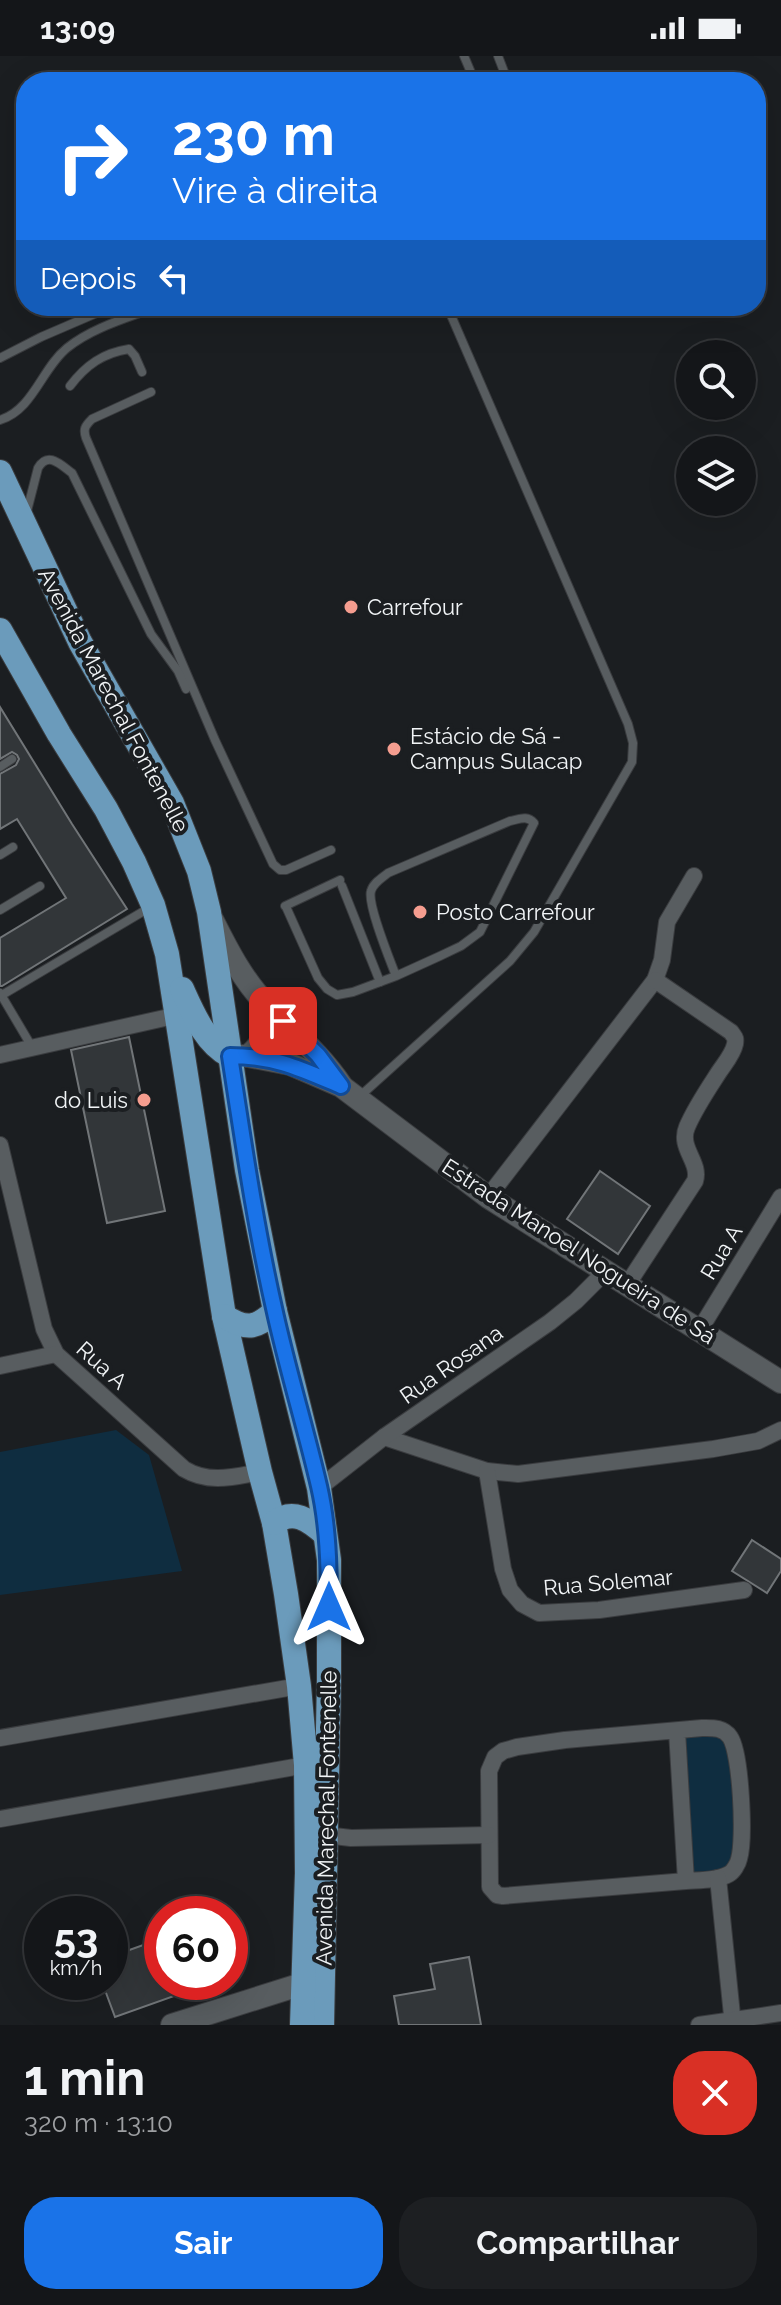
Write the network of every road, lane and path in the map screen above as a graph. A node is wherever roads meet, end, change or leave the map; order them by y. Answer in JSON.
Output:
{"nodes":[{"id":1,"x":90,"y":316,"type":"edge"},
{"id":2,"x":135,"y":316,"type":"edge"},
{"id":3,"x":451,"y":316,"type":"edge"},
{"id":4,"x":0,"y":358,"type":"edge"},
{"id":5,"x":142,"y":372,"type":"dead end"},
{"id":6,"x":70,"y":386,"type":"dead end"},
{"id":7,"x":151,"y":392,"type":"dead end"},
{"id":8,"x":0,"y":420,"type":"edge"},
{"id":9,"x":0,"y":472,"type":"edge"},
{"id":10,"x":23,"y":524,"type":"junction"},
{"id":11,"x":0,"y":630,"type":"edge"},
{"id":12,"x":186,"y":689,"type":"dead end"},
{"id":13,"x":12,"y":759,"type":"dead end"},
{"id":14,"x":0,"y":767,"type":"edge"},
{"id":15,"x":13,"y":847,"type":"dead end"},
{"id":16,"x":331,"y":850,"type":"dead end"},
{"id":17,"x":0,"y":855,"type":"edge"},
{"id":18,"x":694,"y":876,"type":"dead end"},
{"id":19,"x":40,"y":886,"type":"dead end"},
{"id":20,"x":153,"y":905,"type":"junction"},
{"id":21,"x":0,"y":910,"type":"edge"},
{"id":22,"x":209,"y":912,"type":"junction"},
{"id":23,"x":167,"y":954,"type":"junction"},
{"id":24,"x":396,"y":976,"type":"junction"},
{"id":25,"x":655,"y":980,"type":"junction"},
{"id":26,"x":380,"y":982,"type":"junction"},
{"id":27,"x":1,"y":994,"type":"edge"},
{"id":28,"x":265,"y":1004,"type":"junction"},
{"id":29,"x":178,"y":1015,"type":"junction"},
{"id":30,"x":33,"y":1048,"type":"junction"},
{"id":31,"x":0,"y":1055,"type":"edge"},
{"id":32,"x":239,"y":1056,"type":"junction"},
{"id":33,"x":349,"y":1093,"type":"junction"},
{"id":34,"x":0,"y":1145,"type":"edge"},
{"id":35,"x":488,"y":1197,"type":"junction"},
{"id":36,"x":781,"y":1197,"type":"edge"},
{"id":37,"x":605,"y":1272,"type":"junction"},
{"id":38,"x":627,"y":1285,"type":"junction"},
{"id":39,"x":275,"y":1311,"type":"junction"},
{"id":40,"x":224,"y":1316,"type":"junction"},
{"id":41,"x":699,"y":1331,"type":"junction"},
{"id":42,"x":56,"y":1354,"type":"junction"},
{"id":43,"x":0,"y":1366,"type":"edge"},
{"id":44,"x":781,"y":1382,"type":"edge"},
{"id":45,"x":781,"y":1430,"type":"edge"},
{"id":46,"x":384,"y":1437,"type":"junction"},
{"id":47,"x":487,"y":1471,"type":"junction"},
{"id":48,"x":260,"y":1472,"type":"junction"},
{"id":49,"x":319,"y":1488,"type":"junction"},
{"id":50,"x":274,"y":1523,"type":"junction"},
{"id":51,"x":325,"y":1534,"type":"junction"},
{"id":52,"x":744,"y":1590,"type":"dead end"},
{"id":53,"x":299,"y":1686,"type":"junction"},
{"id":54,"x":677,"y":1731,"type":"junction"},
{"id":55,"x":0,"y":1738,"type":"edge"},
{"id":56,"x":306,"y":1765,"type":"junction"},
{"id":57,"x":0,"y":1819,"type":"edge"},
{"id":58,"x":325,"y":1835,"type":"junction"},
{"id":59,"x":489,"y":1835,"type":"junction"},
{"id":60,"x":718,"y":1878,"type":"junction"},
{"id":61,"x":686,"y":1881,"type":"junction"},
{"id":62,"x":302,"y":1984,"type":"junction"},
{"id":63,"x":781,"y":2013,"type":"edge"},
{"id":64,"x":733,"y":2022,"type":"edge"},
{"id":65,"x":172,"y":2025,"type":"edge"},
{"id":66,"x":302,"y":2025,"type":"edge"},
{"id":67,"x":322,"y":2025,"type":"edge"},
{"id":68,"x":699,"y":2025,"type":"edge"}],
"edges":[{"from":1,"to":4,"type":"lane"},
{"from":2,"to":8,"type":"lane"},
{"from":3,"to":33,"type":"lane"},
{"from":5,"to":6,"type":"lane"},
{"from":7,"to":16,"type":"lane"},
{"from":9,"to":10,"type":"main road","name":"Avenida Marechal Fontenelle"},
{"from":10,"to":12,"type":"lane"},
{"from":10,"to":22,"type":"main road","name":"Avenida Marechal Fontenelle"},
{"from":11,"to":20,"type":"main road","name":"Avenida Marechal Fontenelle"},
{"from":13,"to":14,"type":"lane"},
{"from":15,"to":17,"type":"lane"},
{"from":18,"to":25,"type":"street"},
{"from":19,"to":21,"type":"lane"},
{"from":20,"to":23,"type":"main road","name":"Avenida Marechal Fontenelle"},
{"from":20,"to":27,"type":"lane"},
{"from":22,"to":28,"type":"main road","name":"Estrada Manoel Nogueira de Sá"},
{"from":22,"to":32,"type":"main road","name":"Avenida Marechal Fontenelle"},
{"from":23,"to":29,"type":"main road","name":"Avenida Marechal Fontenelle"},
{"from":23,"to":32,"type":"main road"},
{"from":24,"to":24,"type":"lane"},
{"from":24,"to":26,"type":"lane"},
{"from":25,"to":35,"type":"street"},
{"from":25,"to":38,"type":"street"},
{"from":26,"to":26,"type":"lane"},
{"from":27,"to":30,"type":"lane"},
{"from":28,"to":32,"type":"main road"},
{"from":28,"to":33,"type":"main road","name":"Estrada Manoel Nogueira de Sá"},
{"from":29,"to":30,"type":"street"},
{"from":29,"to":40,"type":"main road","name":"Avenida Marechal Fontenelle"},
{"from":30,"to":31,"type":"street"},
{"from":32,"to":33,"type":"main road","name":"Estrada Manoel Nogueira de Sá"},
{"from":32,"to":39,"type":"main road","name":"Avenida Marechal Fontenelle"},
{"from":33,"to":35,"type":"main road","name":"Estrada Manoel Nogueira de Sá"},
{"from":34,"to":42,"type":"street","name":"Rua A"},
{"from":35,"to":37,"type":"main road","name":"Estrada Manoel Nogueira de Sá"},
{"from":36,"to":41,"type":"street","name":"Rua A"},
{"from":37,"to":38,"type":"main road","name":"Estrada Manoel Nogueira de Sá"},
{"from":37,"to":46,"type":"street","name":"Rua Rosana"},
{"from":38,"to":41,"type":"main road","name":"Estrada Manoel Nogueira de Sá"},
{"from":39,"to":40,"type":"main road"},
{"from":39,"to":49,"type":"main road","name":"Avenida Marechal Fontenelle"},
{"from":40,"to":48,"type":"main road","name":"Avenida Marechal Fontenelle"},
{"from":41,"to":44,"type":"main road","name":"Estrada Manoel Nogueira de Sá"},
{"from":42,"to":43,"type":"street"},
{"from":42,"to":48,"type":"street","name":"Rua A"},
{"from":45,"to":47,"type":"street"},
{"from":46,"to":47,"type":"street"},
{"from":46,"to":49,"type":"street","name":"Rua Rosana"},
{"from":47,"to":52,"type":"street","name":"Rua Solemar"},
{"from":48,"to":50,"type":"main road","name":"Avenida Marechal Fontenelle"},
{"from":49,"to":51,"type":"main road","name":"Avenida Marechal Fontenelle"},
{"from":50,"to":51,"type":"main road"},
{"from":50,"to":53,"type":"main road","name":"Avenida Marechal Fontenelle"},
{"from":51,"to":58,"type":"main road","name":"Avenida Marechal Fontenelle"},
{"from":53,"to":55,"type":"street"},
{"from":53,"to":56,"type":"main road","name":"Avenida Marechal Fontenelle"},
{"from":54,"to":59,"type":"street"},
{"from":54,"to":60,"type":"street"},
{"from":54,"to":61,"type":"street"},
{"from":56,"to":57,"type":"street"},
{"from":56,"to":62,"type":"main road","name":"Avenida Marechal Fontenelle"},
{"from":58,"to":59,"type":"street"},
{"from":58,"to":67,"type":"main road","name":"Avenida Marechal Fontenelle"},
{"from":59,"to":61,"type":"street"},
{"from":60,"to":61,"type":"street"},
{"from":60,"to":64,"type":"street"},
{"from":62,"to":65,"type":"main road"},
{"from":62,"to":66,"type":"main road","name":"Avenida Marechal Fontenelle"},
{"from":63,"to":64,"type":"street"},
{"from":64,"to":68,"type":"street"}]}
